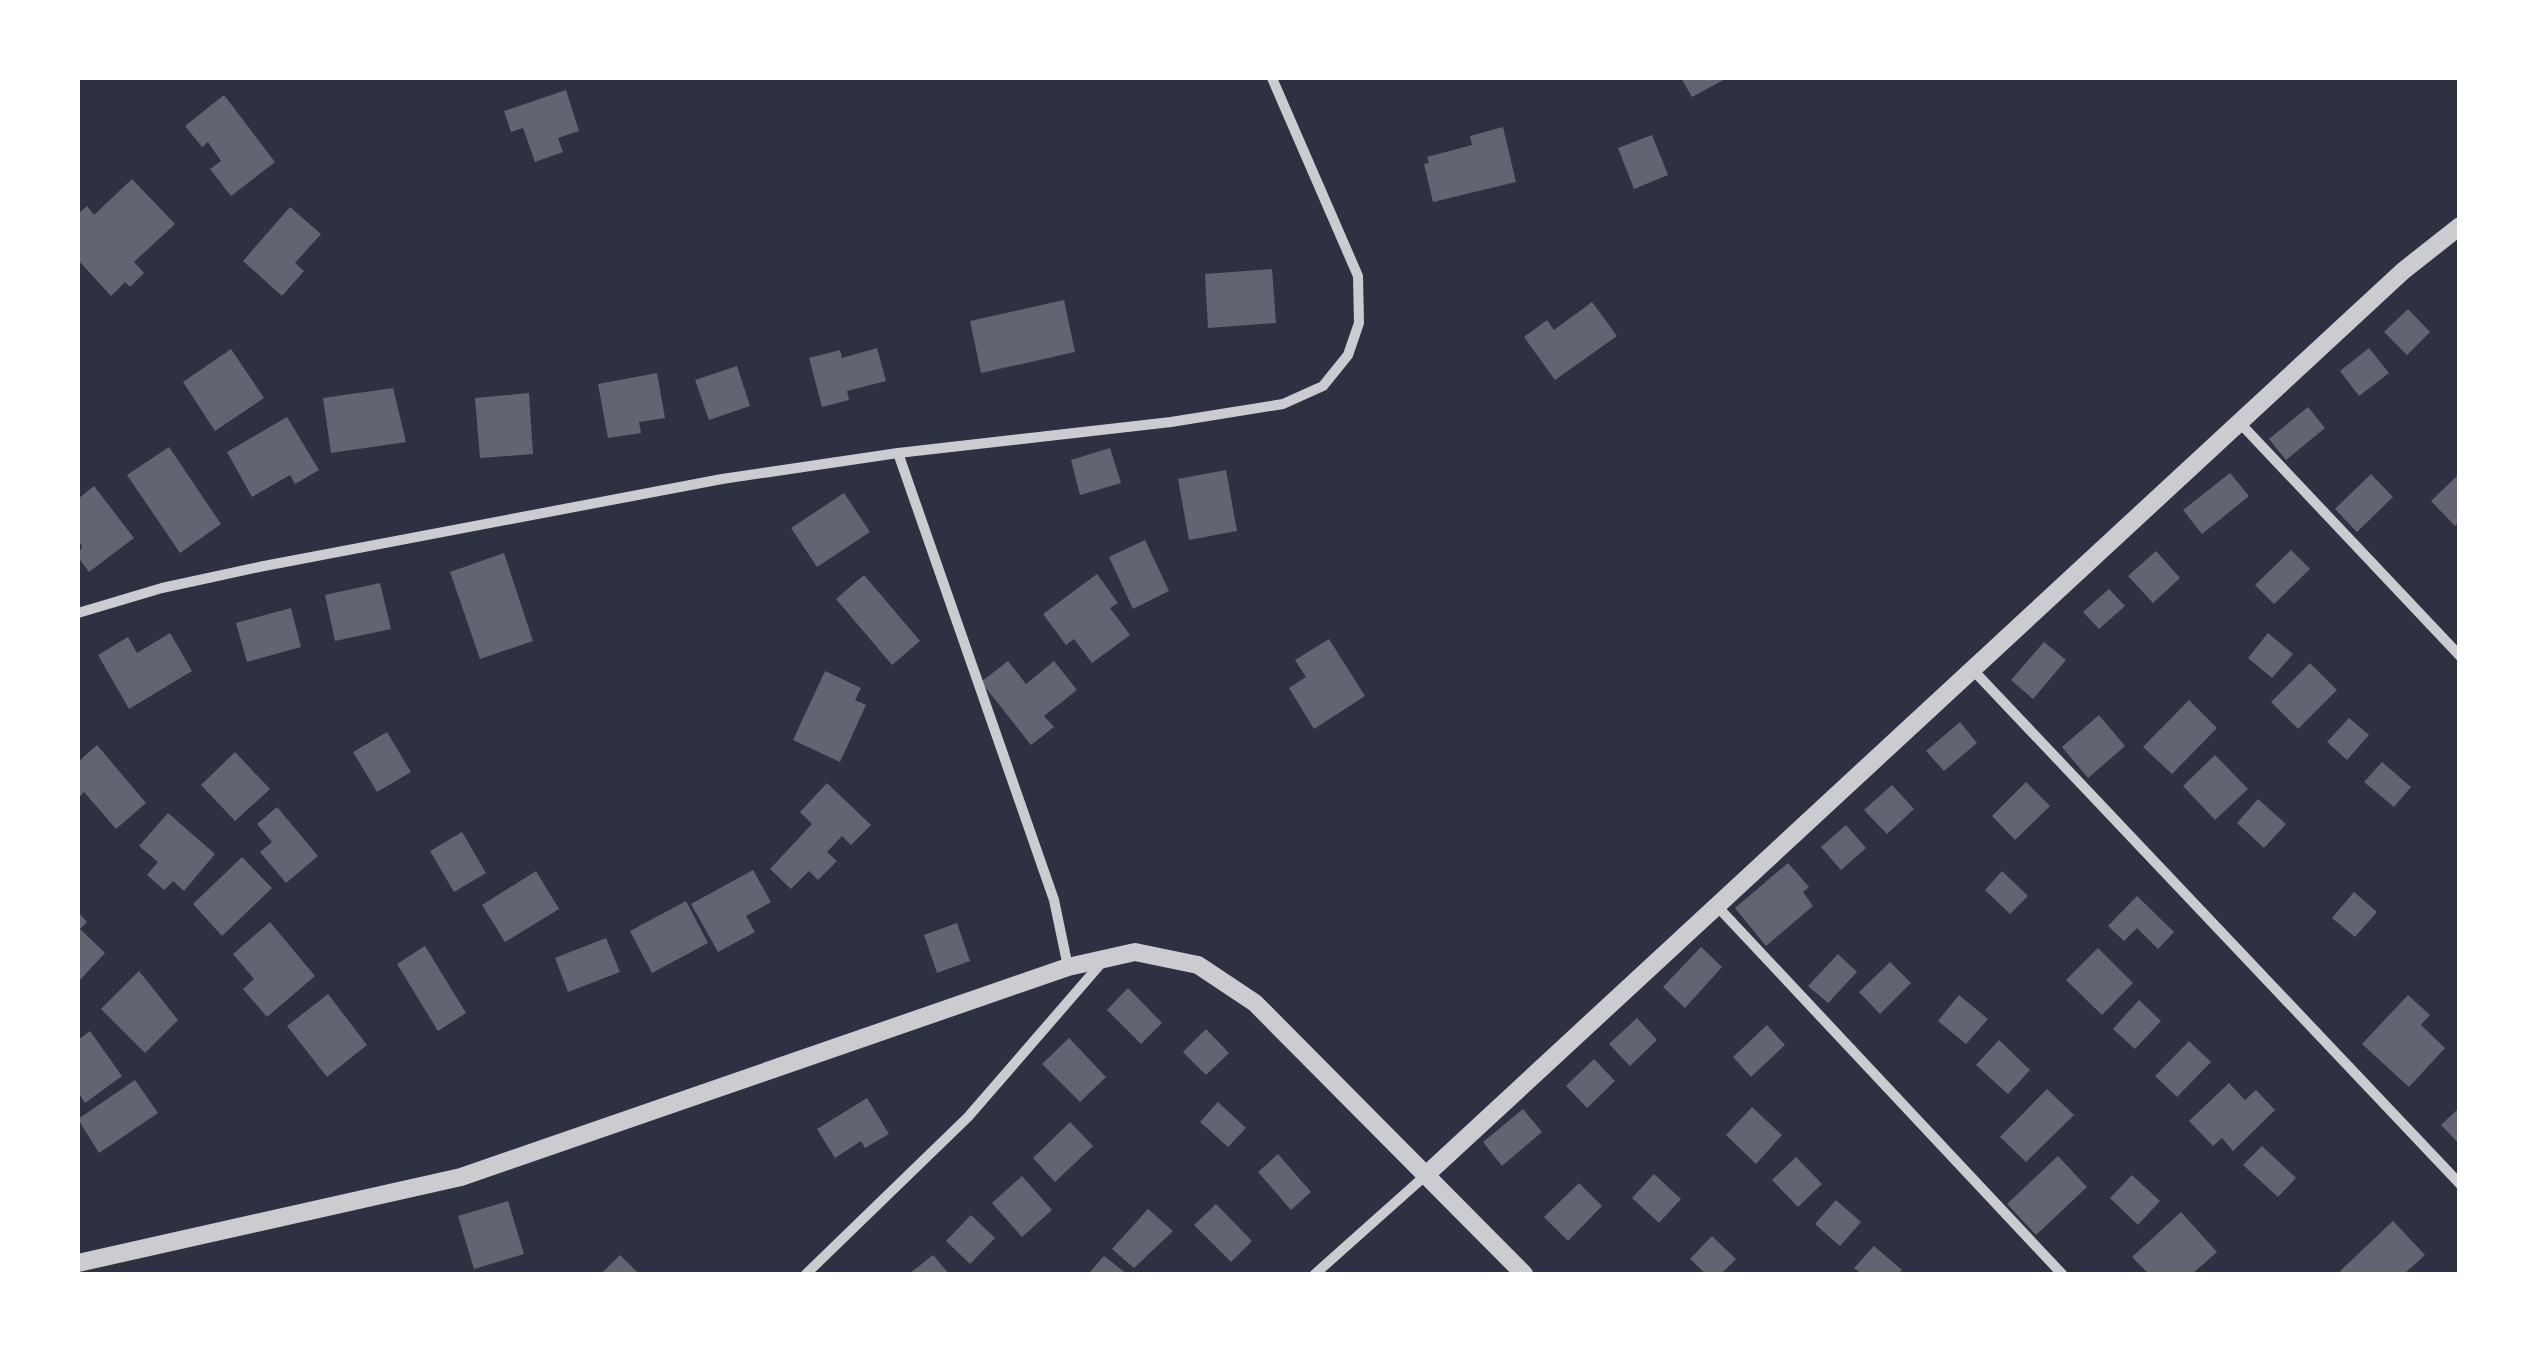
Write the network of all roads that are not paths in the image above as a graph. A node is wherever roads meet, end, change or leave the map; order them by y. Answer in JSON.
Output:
{"nodes":[{"id":1,"x":1272,"y":78,"type":"edge"},
{"id":2,"x":2460,"y":226,"type":"edge"},
{"id":3,"x":2240,"y":422,"type":"junction"},
{"id":4,"x":898,"y":453,"type":"junction"},
{"id":5,"x":78,"y":613,"type":"edge"},
{"id":6,"x":2460,"y":656,"type":"edge"},
{"id":7,"x":1973,"y":670,"type":"junction"},
{"id":8,"x":1714,"y":904,"type":"junction"},
{"id":9,"x":1104,"y":959,"type":"junction"},
{"id":10,"x":1068,"y":966,"type":"junction"},
{"id":11,"x":1427,"y":1174,"type":"junction"},
{"id":12,"x":2460,"y":1184,"type":"edge"},
{"id":13,"x":78,"y":1263,"type":"edge"},
{"id":14,"x":806,"y":1274,"type":"edge"},
{"id":15,"x":1315,"y":1274,"type":"edge"},
{"id":16,"x":1524,"y":1274,"type":"edge"},
{"id":17,"x":2062,"y":1274,"type":"edge"}],
"edges":[{"from":1,"to":4,"type":"street"},
{"from":2,"to":3,"type":"street"},
{"from":3,"to":6,"type":"street"},
{"from":3,"to":7,"type":"street"},
{"from":4,"to":5,"type":"street"},
{"from":4,"to":10,"type":"street"},
{"from":7,"to":8,"type":"street"},
{"from":7,"to":12,"type":"street"},
{"from":8,"to":11,"type":"street"},
{"from":8,"to":17,"type":"street"},
{"from":9,"to":10,"type":"street"},
{"from":9,"to":11,"type":"street"},
{"from":9,"to":14,"type":"street"},
{"from":10,"to":13,"type":"street"},
{"from":11,"to":15,"type":"street"},
{"from":11,"to":16,"type":"street"}]}
